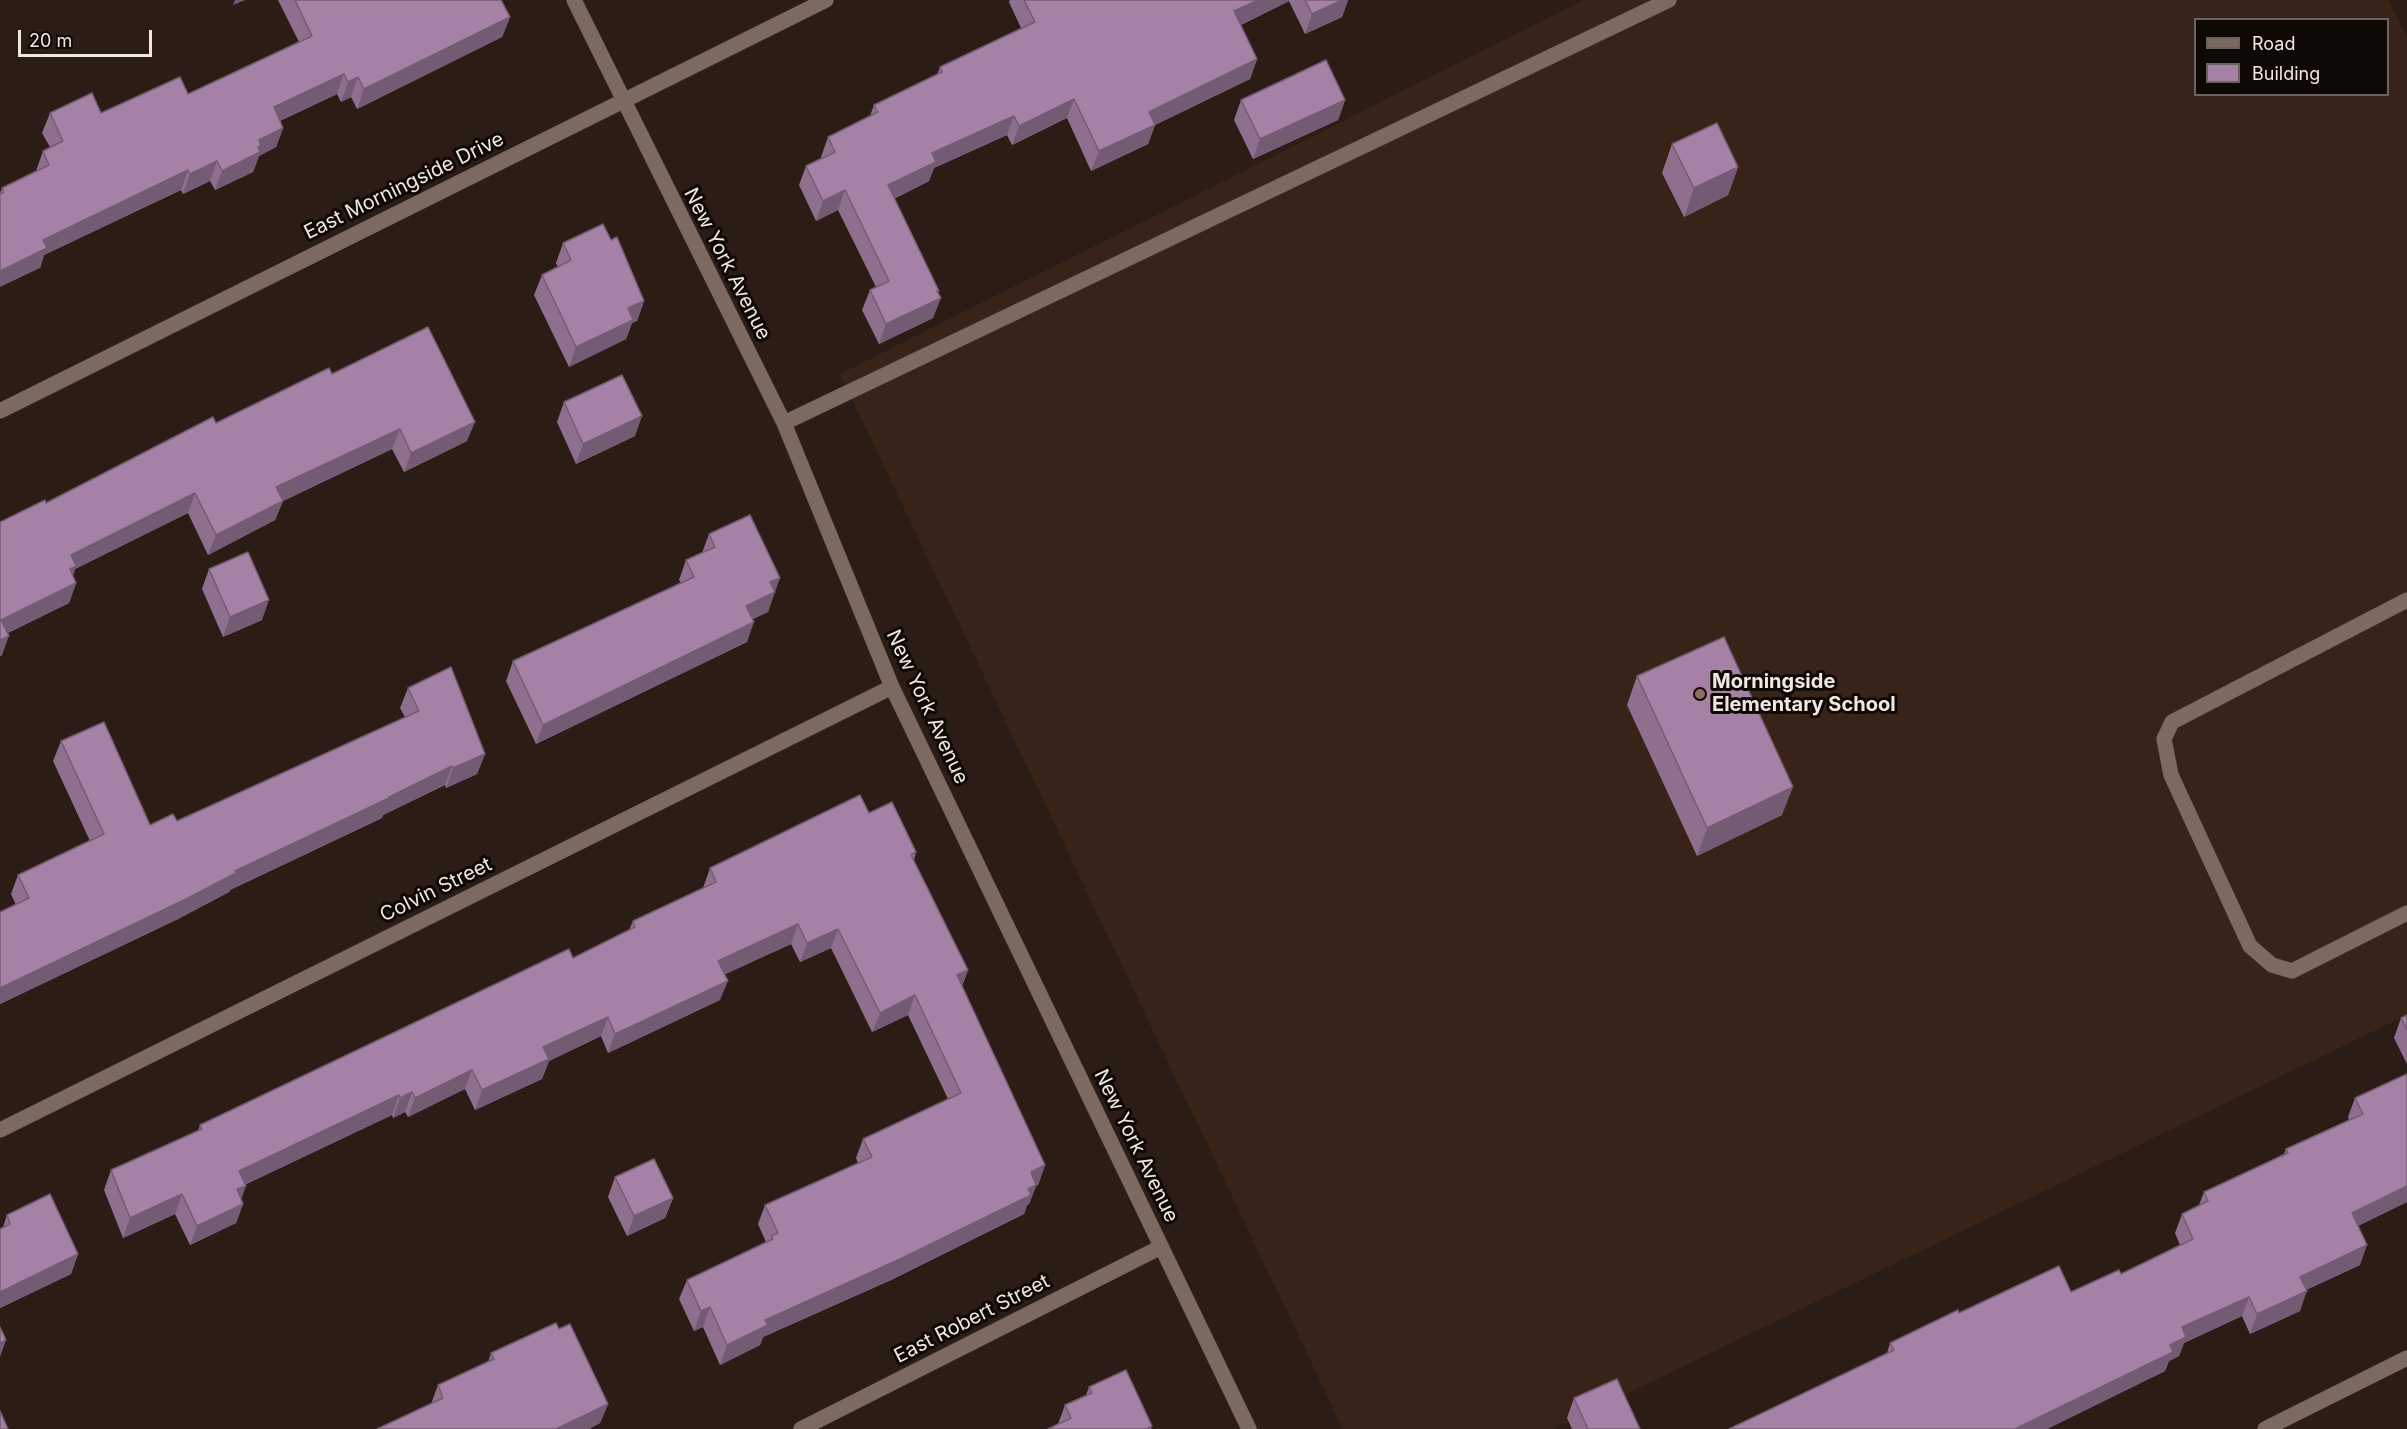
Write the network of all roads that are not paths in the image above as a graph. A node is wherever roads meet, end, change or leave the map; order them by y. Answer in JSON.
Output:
{"nodes":[{"id":1,"x":573,"y":0,"type":"edge"},
{"id":2,"x":826,"y":0,"type":"edge"},
{"id":3,"x":1670,"y":0,"type":"edge"},
{"id":4,"x":622,"y":101,"type":"junction"},
{"id":5,"x":0,"y":411,"type":"edge"},
{"id":6,"x":784,"y":423,"type":"junction"},
{"id":7,"x":2407,"y":600,"type":"edge"},
{"id":8,"x":891,"y":687,"type":"junction"},
{"id":9,"x":2407,"y":913,"type":"edge"},
{"id":10,"x":0,"y":1130,"type":"edge"},
{"id":11,"x":1161,"y":1247,"type":"junction"},
{"id":12,"x":2407,"y":1358,"type":"edge"},
{"id":13,"x":801,"y":1429,"type":"edge"},
{"id":14,"x":1249,"y":1429,"type":"edge"},
{"id":15,"x":2265,"y":1429,"type":"edge"}],
"edges":[{"from":1,"to":4,"type":"street","name":"New York Avenue"},
{"from":2,"to":4,"type":"street","name":"East Morningside Drive"},
{"from":3,"to":6,"type":"street"},
{"from":4,"to":5,"type":"street","name":"East Morningside Drive"},
{"from":4,"to":6,"type":"street","name":"New York Avenue"},
{"from":6,"to":8,"type":"street","name":"New York Avenue"},
{"from":7,"to":9,"type":"street"},
{"from":8,"to":10,"type":"street","name":"Colvin Street"},
{"from":8,"to":11,"type":"street","name":"New York Avenue"},
{"from":11,"to":13,"type":"street","name":"East Robert Street"},
{"from":11,"to":14,"type":"street","name":"New York Avenue"},
{"from":12,"to":15,"type":"street"}]}
